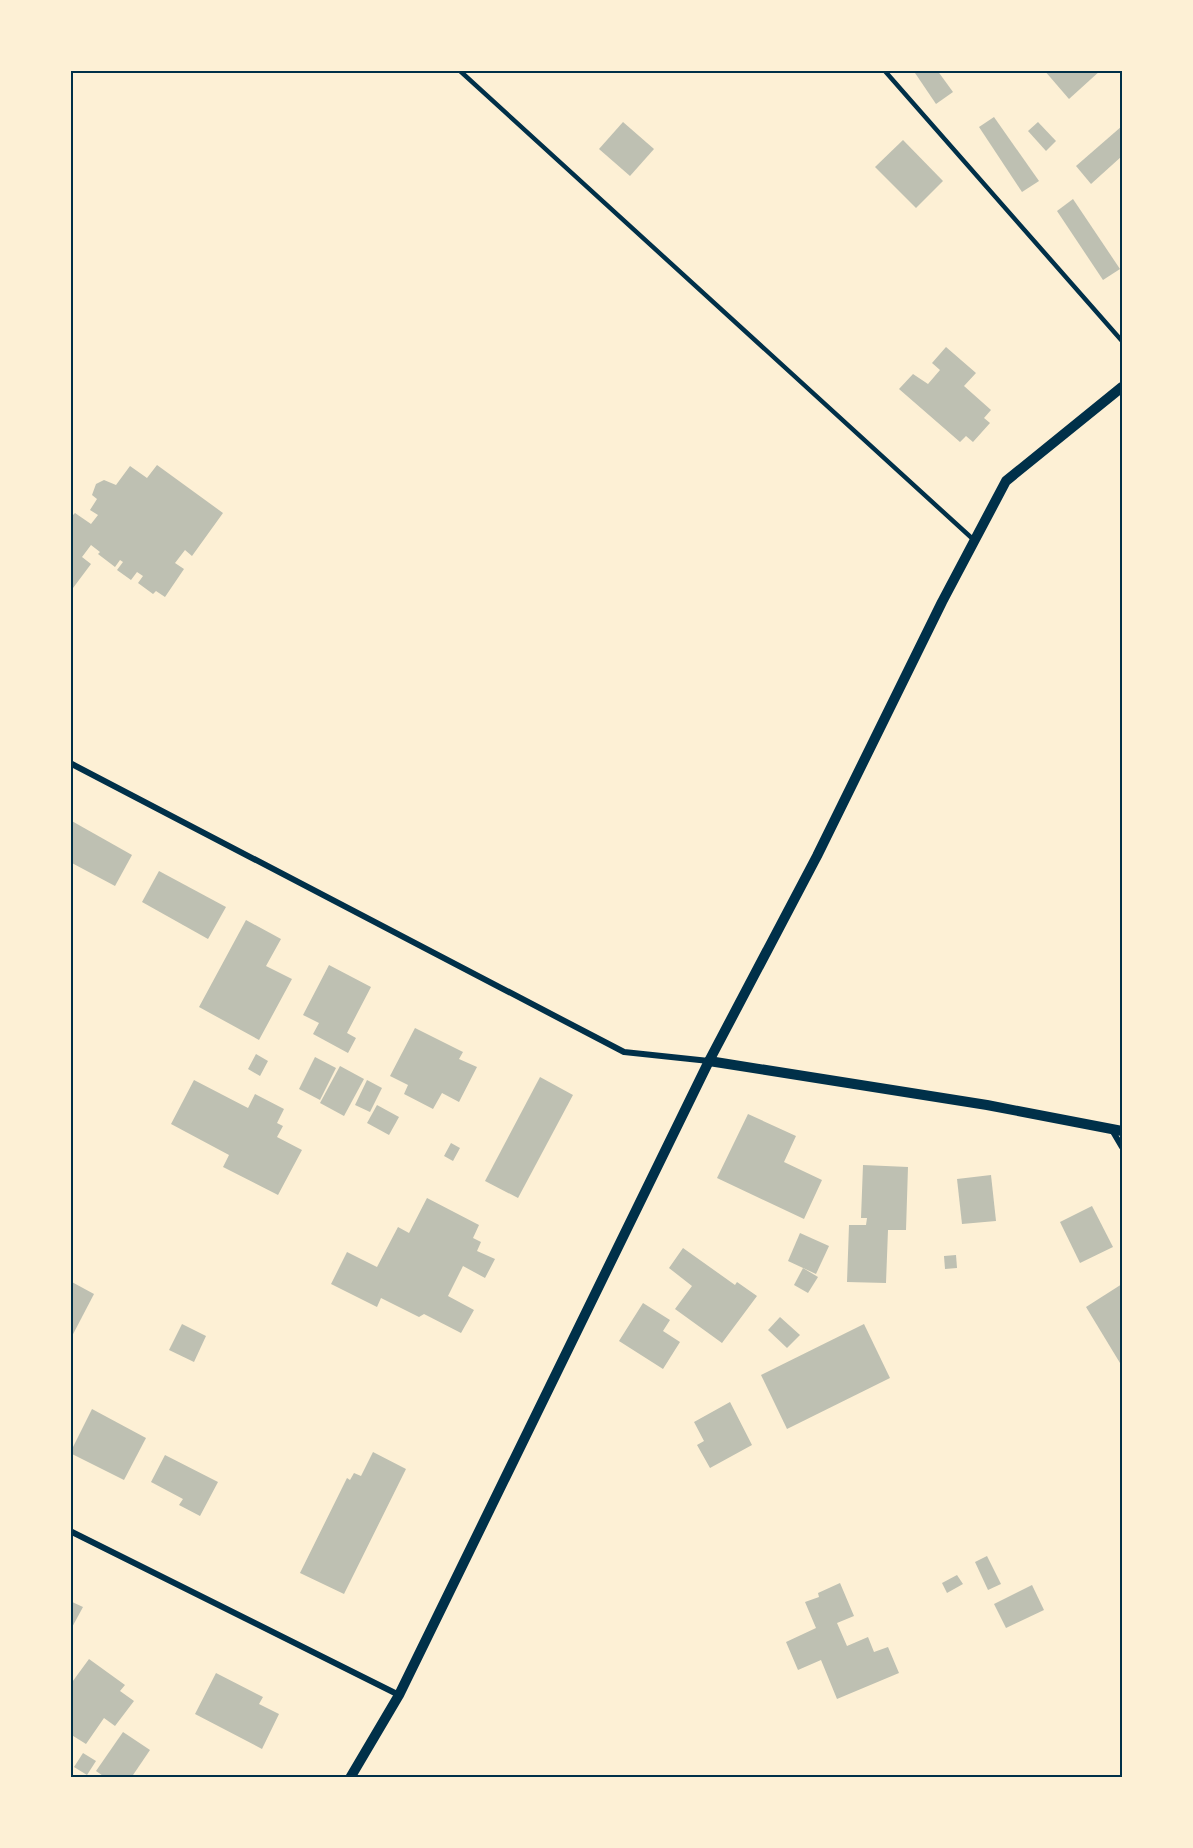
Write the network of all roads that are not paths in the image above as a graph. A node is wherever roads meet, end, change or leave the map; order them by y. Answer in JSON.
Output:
{"nodes":[{"id":1,"x":459,"y":70,"type":"edge"},
{"id":2,"x":884,"y":70,"type":"edge"},
{"id":3,"x":1122,"y":341,"type":"edge"},
{"id":4,"x":1122,"y":387,"type":"edge"},
{"id":5,"x":975,"y":541,"type":"junction"},
{"id":6,"x":70,"y":763,"type":"edge"},
{"id":7,"x":709,"y":1061,"type":"junction"},
{"id":8,"x":1117,"y":1130,"type":"edge"},
{"id":9,"x":1122,"y":1147,"type":"edge"},
{"id":10,"x":70,"y":1531,"type":"edge"},
{"id":11,"x":399,"y":1695,"type":"junction"},
{"id":12,"x":350,"y":1778,"type":"edge"}],
"edges":[{"from":1,"to":5,"type":"lane"},
{"from":2,"to":3,"type":"lane"},
{"from":4,"to":5,"type":"street"},
{"from":5,"to":7,"type":"street"},
{"from":6,"to":7,"type":"street"},
{"from":7,"to":8,"type":"street"},
{"from":7,"to":11,"type":"street"},
{"from":8,"to":9,"type":"street"},
{"from":10,"to":11,"type":"street"},
{"from":11,"to":12,"type":"street"}]}
